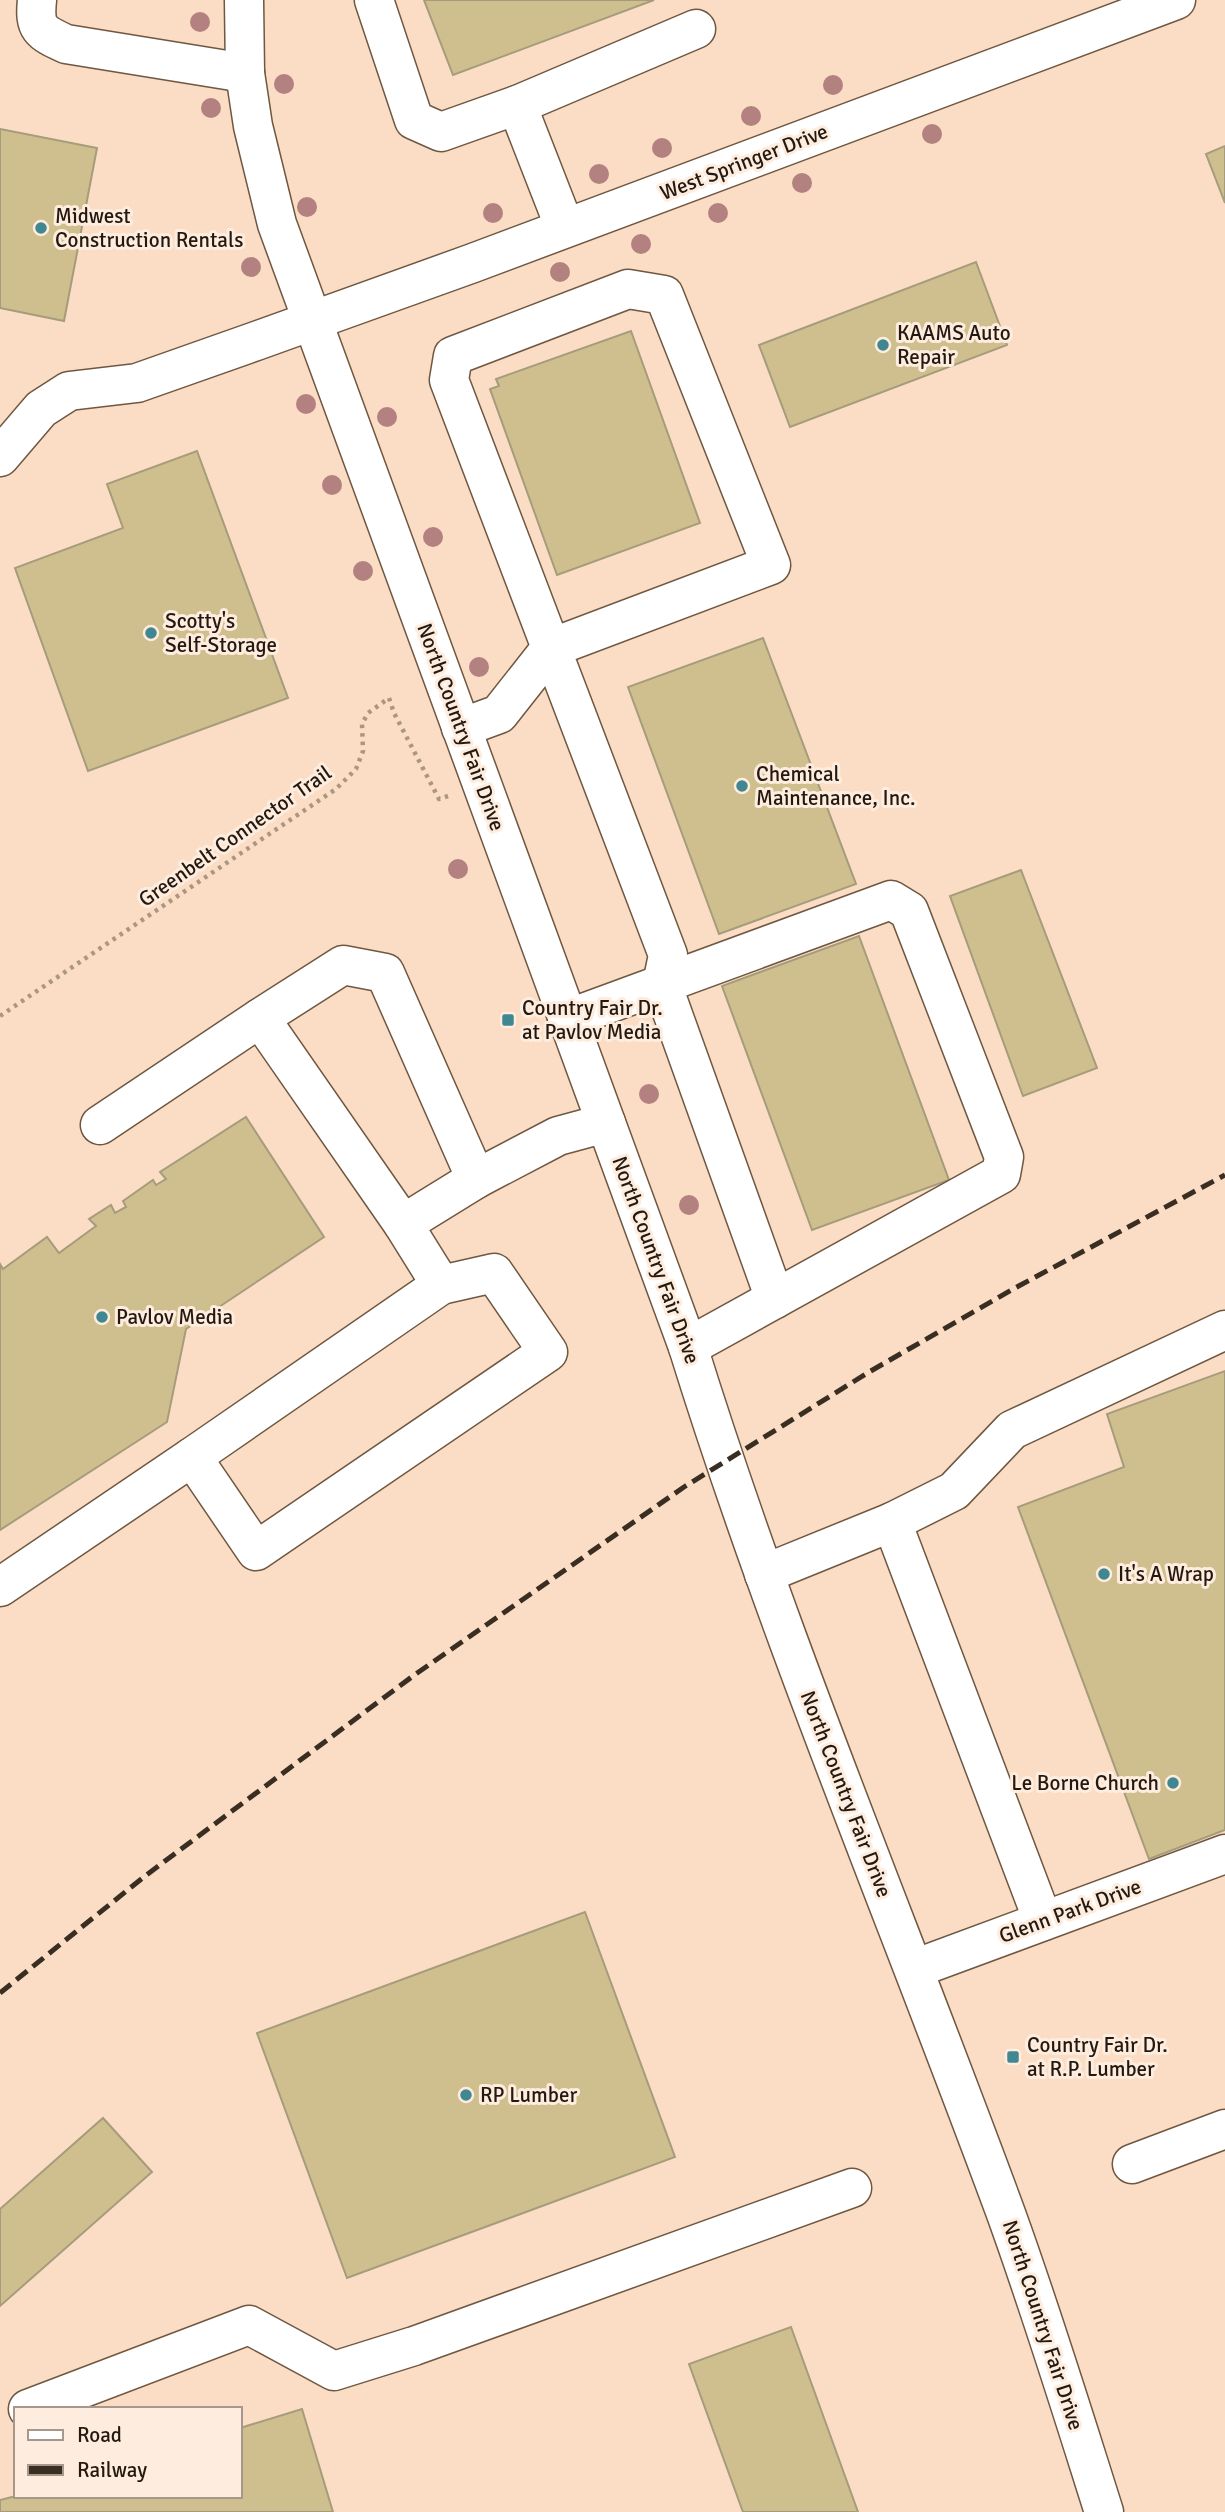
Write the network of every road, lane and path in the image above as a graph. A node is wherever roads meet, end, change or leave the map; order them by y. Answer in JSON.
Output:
{"nodes":[{"id":1,"x":37,"y":0,"type":"edge"},
{"id":2,"x":244,"y":0,"type":"edge"},
{"id":3,"x":374,"y":0,"type":"edge"},
{"id":4,"x":1176,"y":0,"type":"edge"},
{"id":5,"x":696,"y":29,"type":"dead end"},
{"id":6,"x":246,"y":73,"type":"junction"},
{"id":7,"x":517,"y":105,"type":"junction"},
{"id":8,"x":565,"y":228,"type":"junction"},
{"id":9,"x":311,"y":320,"type":"junction"},
{"id":10,"x":0,"y":457,"type":"edge"},
{"id":11,"x":551,"y":648,"type":"junction"},
{"id":12,"x":461,"y":728,"type":"junction"},
{"id":13,"x":481,"y":783,"type":"junction"},
{"id":14,"x":662,"y":984,"type":"junction"},
{"id":15,"x":0,"y":1016,"type":"edge"},
{"id":16,"x":260,"y":1017,"type":"junction"},
{"id":17,"x":567,"y":1019,"type":"junction"},
{"id":18,"x":606,"y":1123,"type":"junction"},
{"id":19,"x":100,"y":1125,"type":"dead end"},
{"id":20,"x":476,"y":1179,"type":"junction"},
{"id":21,"x":403,"y":1224,"type":"junction"},
{"id":22,"x":441,"y":1285,"type":"junction"},
{"id":23,"x":775,"y":1299,"type":"junction"},
{"id":24,"x":1225,"y":1330,"type":"edge"},
{"id":25,"x":688,"y":1347,"type":"junction"},
{"id":26,"x":192,"y":1457,"type":"junction"},
{"id":27,"x":892,"y":1522,"type":"junction"},
{"id":28,"x":764,"y":1574,"type":"junction"},
{"id":29,"x":0,"y":1587,"type":"edge"},
{"id":30,"x":1225,"y":1854,"type":"edge"},
{"id":31,"x":1043,"y":1921,"type":"junction"},
{"id":32,"x":914,"y":1969,"type":"junction"},
{"id":33,"x":1225,"y":2129,"type":"edge"},
{"id":34,"x":1132,"y":2164,"type":"dead end"},
{"id":35,"x":852,"y":2189,"type":"dead end"},
{"id":36,"x":33,"y":2407,"type":"edge"},
{"id":37,"x":1104,"y":2512,"type":"edge"}],
"edges":[{"from":1,"to":6,"type":"street"},
{"from":2,"to":6,"type":"street","name":"North Country Fair Drive"},
{"from":3,"to":7,"type":"street"},
{"from":4,"to":8,"type":"street","name":"West Springer Drive"},
{"from":5,"to":7,"type":"street"},
{"from":6,"to":9,"type":"street","name":"North Country Fair Drive"},
{"from":7,"to":8,"type":"street"},
{"from":8,"to":9,"type":"street","name":"West Springer Drive"},
{"from":9,"to":10,"type":"street","name":"West Springer Drive"},
{"from":9,"to":12,"type":"street","name":"North Country Fair Drive"},
{"from":11,"to":11,"type":"street"},
{"from":11,"to":12,"type":"street"},
{"from":11,"to":14,"type":"street"},
{"from":12,"to":13,"type":"street","name":"North Country Fair Drive"},
{"from":13,"to":15,"type":"path","name":"Greenbelt Connector Trail"},
{"from":13,"to":17,"type":"street","name":"North Country Fair Drive"},
{"from":14,"to":17,"type":"street"},
{"from":14,"to":23,"type":"street"},
{"from":14,"to":23,"type":"street"},
{"from":16,"to":19,"type":"street"},
{"from":16,"to":20,"type":"street"},
{"from":16,"to":21,"type":"street"},
{"from":17,"to":18,"type":"street","name":"North Country Fair Drive"},
{"from":18,"to":20,"type":"street"},
{"from":18,"to":25,"type":"street","name":"North Country Fair Drive"},
{"from":20,"to":21,"type":"street"},
{"from":21,"to":22,"type":"street"},
{"from":22,"to":26,"type":"street"},
{"from":22,"to":26,"type":"street"},
{"from":23,"to":25,"type":"street"},
{"from":24,"to":27,"type":"street"},
{"from":25,"to":28,"type":"street","name":"North Country Fair Drive"},
{"from":26,"to":29,"type":"street"},
{"from":27,"to":28,"type":"street"},
{"from":27,"to":31,"type":"street"},
{"from":28,"to":32,"type":"street","name":"North Country Fair Drive"},
{"from":30,"to":31,"type":"street","name":"Glenn Park Drive"},
{"from":31,"to":32,"type":"street","name":"Glenn Park Drive"},
{"from":32,"to":37,"type":"street","name":"North Country Fair Drive"},
{"from":33,"to":34,"type":"street"},
{"from":35,"to":36,"type":"street"}]}
